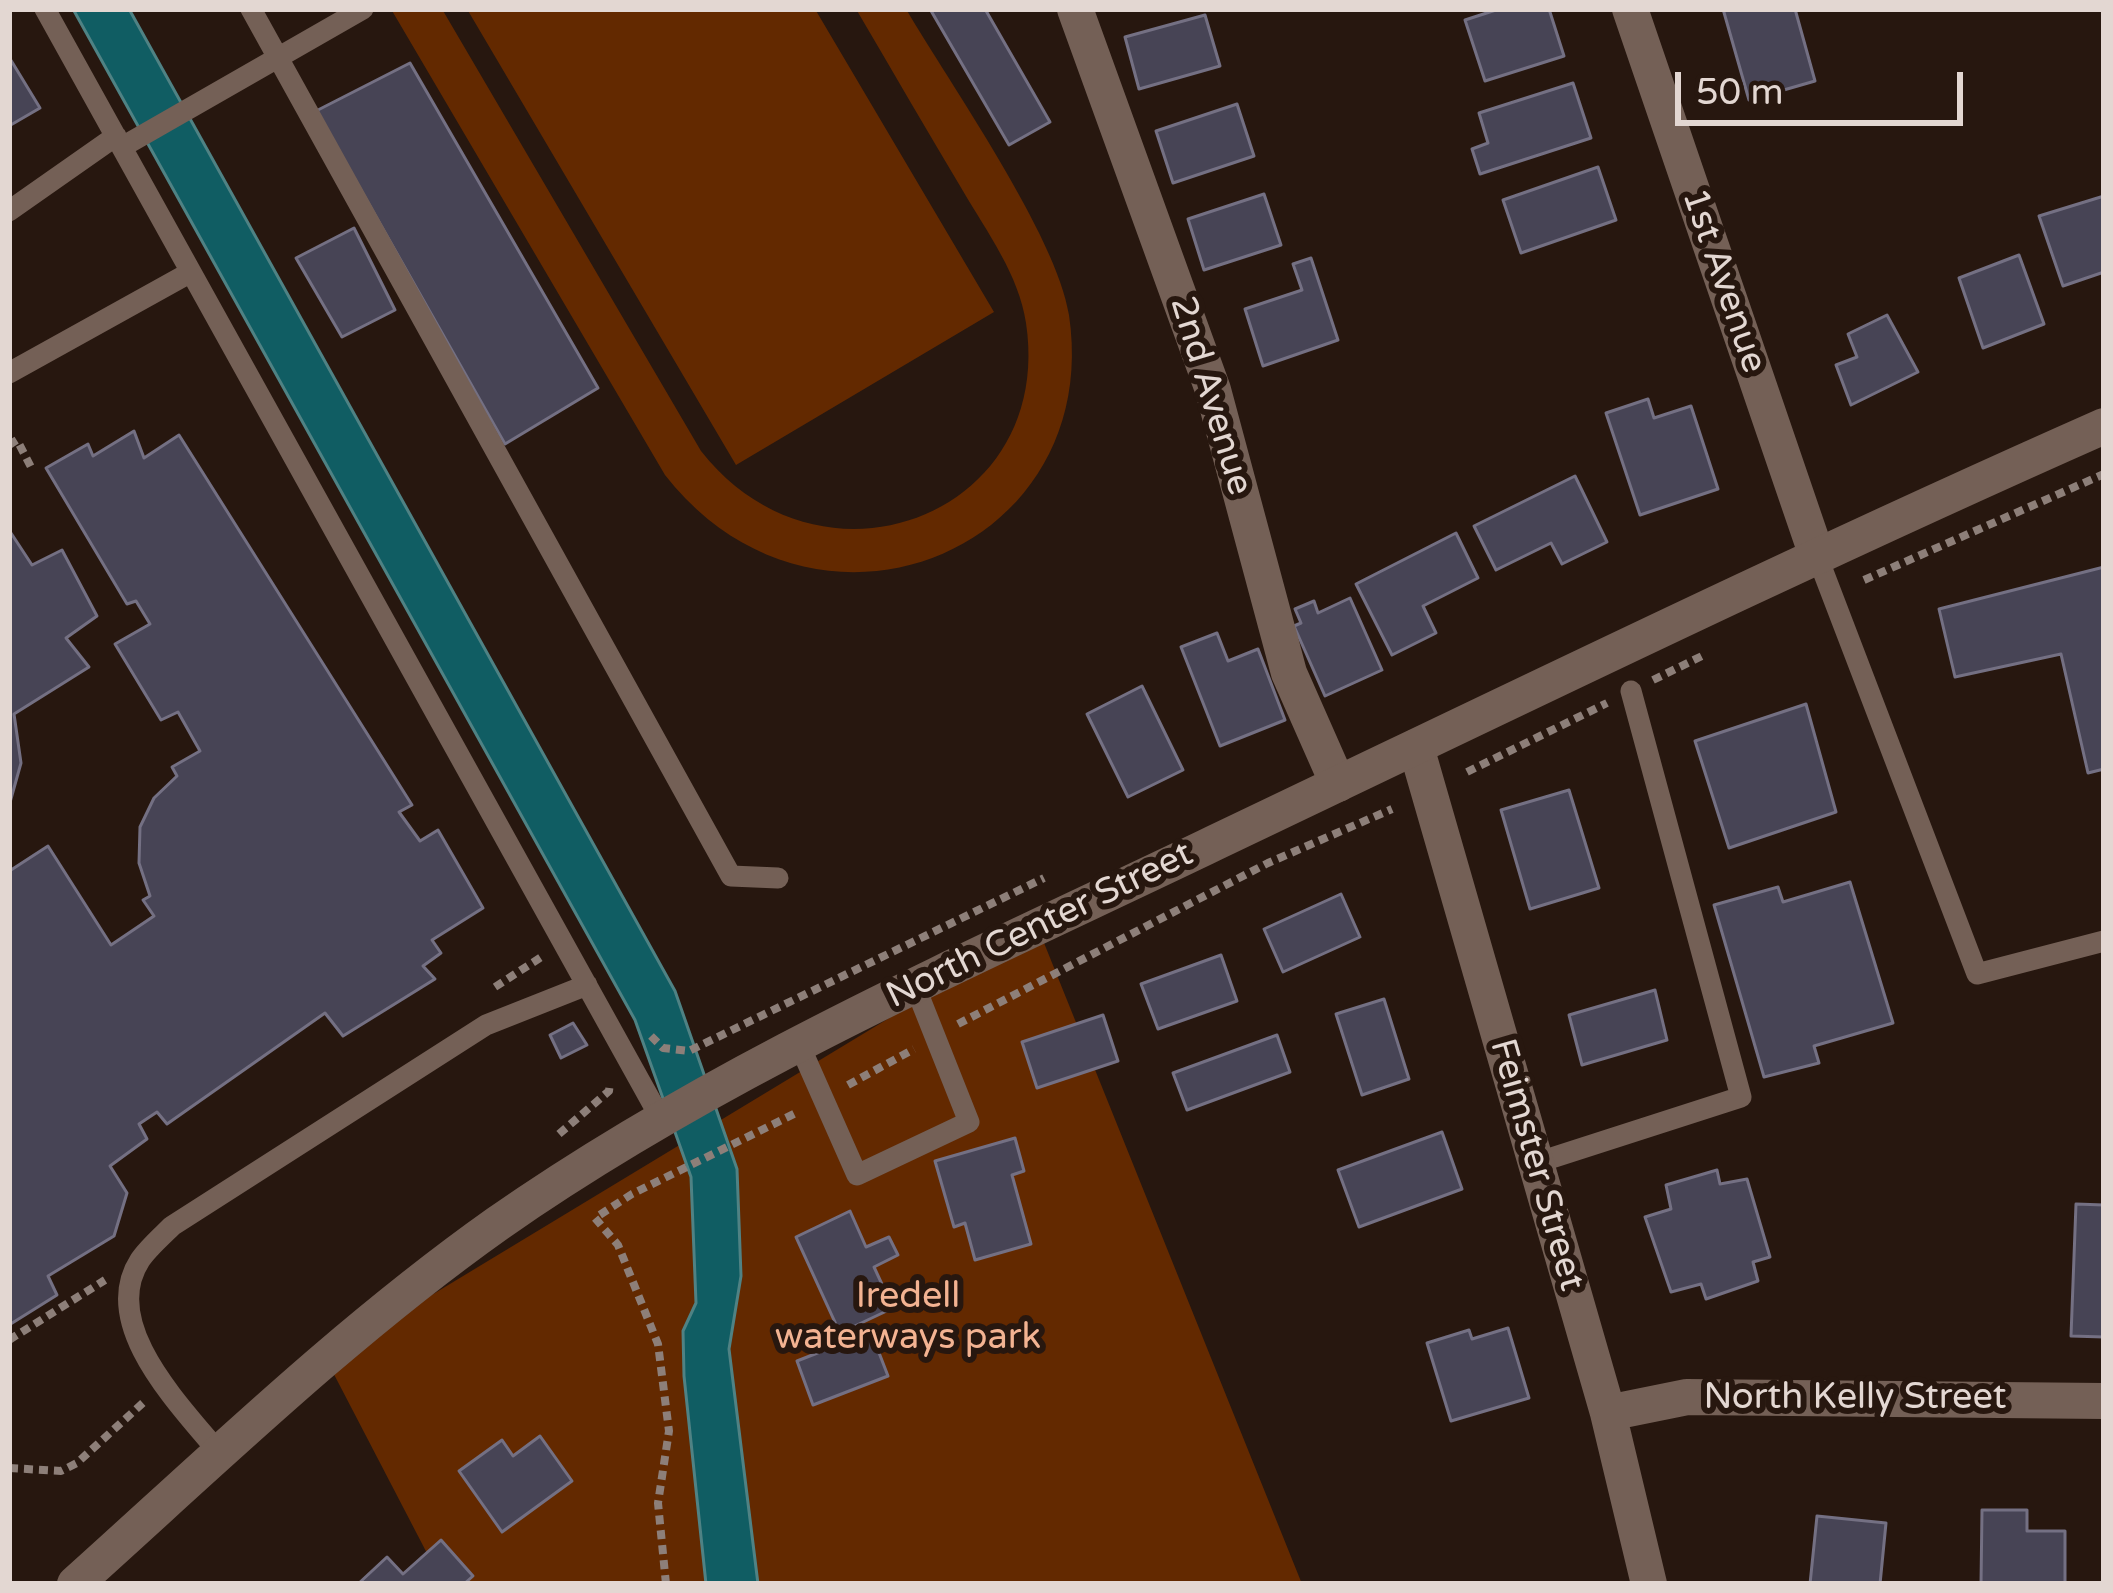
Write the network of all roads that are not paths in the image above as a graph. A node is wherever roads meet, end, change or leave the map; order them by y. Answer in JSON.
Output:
{"nodes":[{"id":1,"x":45,"y":9,"type":"edge"},
{"id":2,"x":250,"y":9,"type":"edge"},
{"id":3,"x":362,"y":9,"type":"edge"},
{"id":4,"x":1075,"y":9,"type":"edge"},
{"id":5,"x":1630,"y":9,"type":"edge"},
{"id":6,"x":277,"y":57,"type":"junction"},
{"id":7,"x":119,"y":141,"type":"junction"},
{"id":8,"x":9,"y":211,"type":"edge"},
{"id":9,"x":191,"y":272,"type":"junction"},
{"id":10,"x":9,"y":374,"type":"edge"},
{"id":11,"x":2104,"y":426,"type":"edge"},
{"id":12,"x":1816,"y":553,"type":"junction"},
{"id":13,"x":1631,"y":691,"type":"road end"},
{"id":14,"x":1416,"y":747,"type":"junction"},
{"id":15,"x":1338,"y":784,"type":"junction"},
{"id":16,"x":778,"y":878,"type":"dead end"},
{"id":17,"x":2104,"y":941,"type":"edge"},
{"id":18,"x":587,"y":985,"type":"junction"},
{"id":19,"x":915,"y":986,"type":"junction"},
{"id":20,"x":800,"y":1044,"type":"junction"},
{"id":21,"x":661,"y":1119,"type":"junction"},
{"id":22,"x":1536,"y":1162,"type":"junction"},
{"id":23,"x":2104,"y":1401,"type":"edge"},
{"id":24,"x":1608,"y":1413,"type":"junction"},
{"id":25,"x":220,"y":1454,"type":"junction"},
{"id":26,"x":75,"y":1584,"type":"edge"},
{"id":27,"x":1649,"y":1584,"type":"edge"}],
"edges":[{"from":1,"to":7,"type":"lane"},
{"from":2,"to":6,"type":"lane"},
{"from":3,"to":6,"type":"lane"},
{"from":4,"to":15,"type":"street","name":"2nd Avenue"},
{"from":5,"to":12,"type":"street","name":"1st Avenue"},
{"from":6,"to":7,"type":"lane"},
{"from":6,"to":16,"type":"lane"},
{"from":7,"to":8,"type":"lane"},
{"from":7,"to":9,"type":"lane"},
{"from":9,"to":10,"type":"lane"},
{"from":9,"to":18,"type":"lane"},
{"from":11,"to":12,"type":"street","name":"North Center Street"},
{"from":12,"to":14,"type":"street","name":"North Center Street"},
{"from":12,"to":17,"type":"lane"},
{"from":13,"to":22,"type":"lane"},
{"from":14,"to":15,"type":"street","name":"North Center Street"},
{"from":14,"to":22,"type":"street","name":"Feimster Street"},
{"from":15,"to":19,"type":"street","name":"North Center Street"},
{"from":18,"to":21,"type":"lane"},
{"from":18,"to":25,"type":"lane"},
{"from":19,"to":20,"type":"street","name":"North Center Street"},
{"from":19,"to":20,"type":"lane"},
{"from":20,"to":21,"type":"street","name":"North Center Street"},
{"from":21,"to":25,"type":"street","name":"North Center Street"},
{"from":22,"to":24,"type":"street","name":"Feimster Street"},
{"from":23,"to":24,"type":"street","name":"North Kelly Street"},
{"from":24,"to":27,"type":"street","name":"Feimster Street"},
{"from":25,"to":26,"type":"street","name":"North Center Street"}]}
